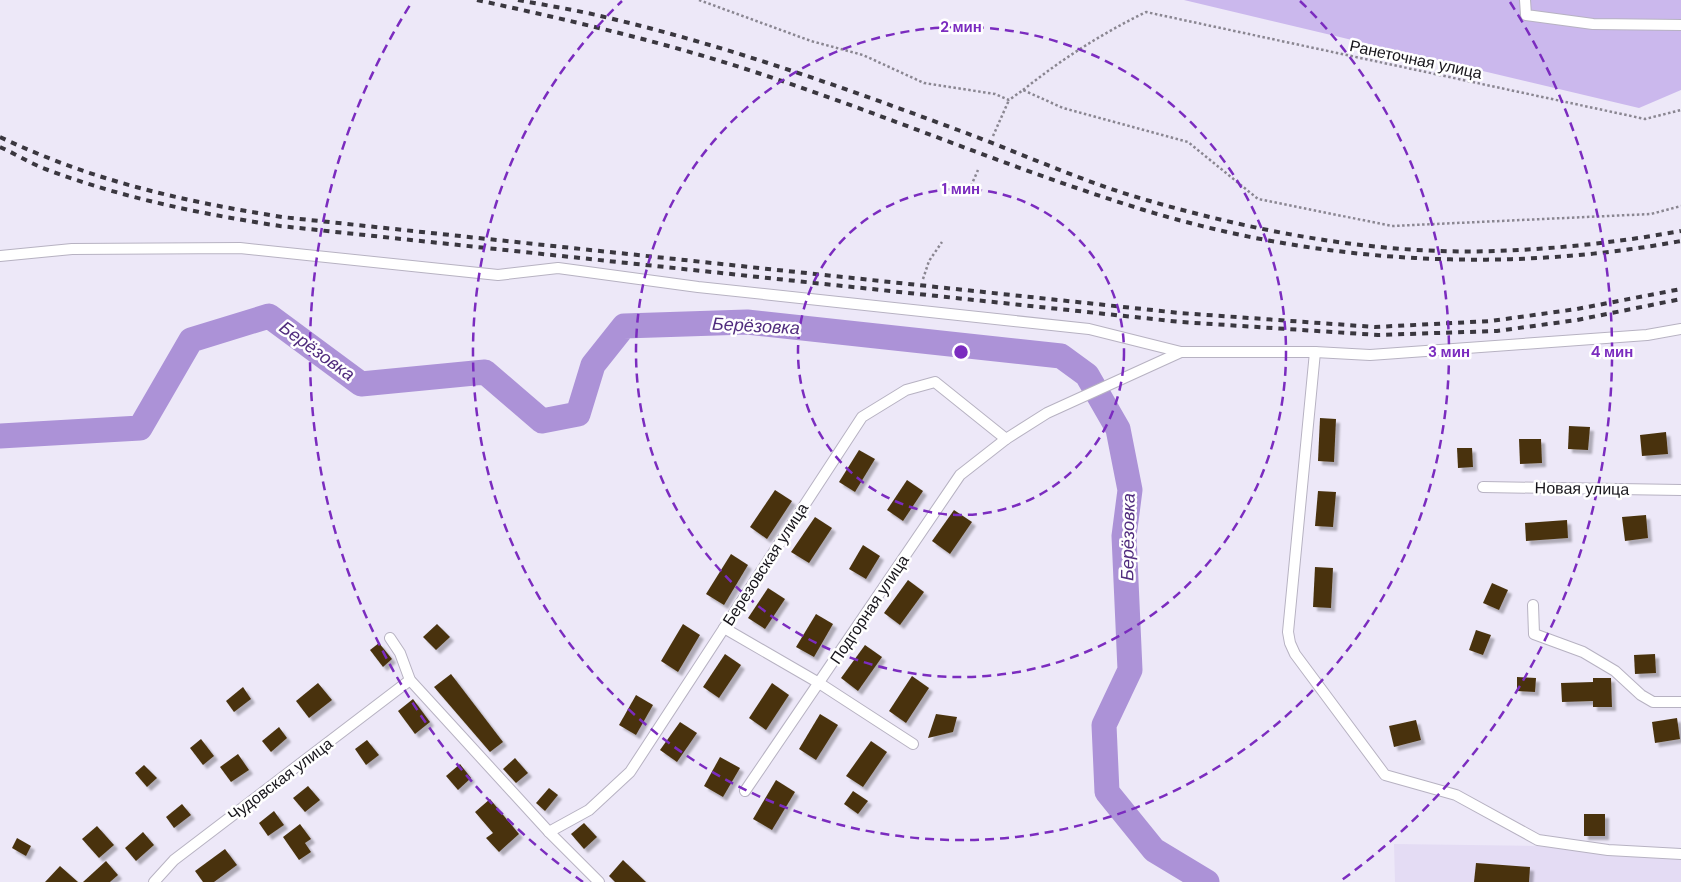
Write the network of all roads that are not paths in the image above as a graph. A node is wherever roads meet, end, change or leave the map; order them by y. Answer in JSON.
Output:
{"nodes":[{"id":1,"x":1526,"y":0,"type":"edge"},
{"id":2,"x":1681,"y":25,"type":"edge"},
{"id":3,"x":0,"y":256,"type":"edge"},
{"id":4,"x":1681,"y":329,"type":"edge"},
{"id":5,"x":1181,"y":352,"type":"junction"},
{"id":6,"x":1315,"y":352,"type":"junction"},
{"id":7,"x":1006,"y":439,"type":"junction"},
{"id":8,"x":1483,"y":487,"type":"dead end"},
{"id":9,"x":1681,"y":490,"type":"edge"},
{"id":10,"x":1532,"y":605,"type":"dead end"},
{"id":11,"x":724,"y":628,"type":"junction"},
{"id":12,"x":390,"y":638,"type":"dead end"},
{"id":13,"x":410,"y":680,"type":"junction"},
{"id":14,"x":819,"y":683,"type":"junction"},
{"id":15,"x":1681,"y":702,"type":"edge"},
{"id":16,"x":913,"y":744,"type":"dead end"},
{"id":17,"x":745,"y":791,"type":"dead end"},
{"id":18,"x":549,"y":832,"type":"junction"},
{"id":19,"x":1681,"y":854,"type":"edge"},
{"id":20,"x":154,"y":882,"type":"edge"},
{"id":21,"x":599,"y":882,"type":"edge"}],
"edges":[{"from":1,"to":2,"type":"street"},
{"from":3,"to":5,"type":"street"},
{"from":4,"to":6,"type":"street"},
{"from":5,"to":6,"type":"street"},
{"from":5,"to":7,"type":"street","name":"Подгорная улица"},
{"from":6,"to":19,"type":"street"},
{"from":7,"to":11,"type":"street","name":"Березовская улица"},
{"from":7,"to":14,"type":"street","name":"Подгорная улица"},
{"from":8,"to":9,"type":"street","name":"Новая улица"},
{"from":10,"to":15,"type":"street"},
{"from":11,"to":14,"type":"street"},
{"from":11,"to":18,"type":"street","name":"Березовская улица"},
{"from":12,"to":13,"type":"street"},
{"from":13,"to":18,"type":"street"},
{"from":13,"to":20,"type":"street","name":"Чудовская улица"},
{"from":14,"to":16,"type":"street"},
{"from":14,"to":17,"type":"street","name":"Подгорная улица"},
{"from":18,"to":21,"type":"street"}]}
